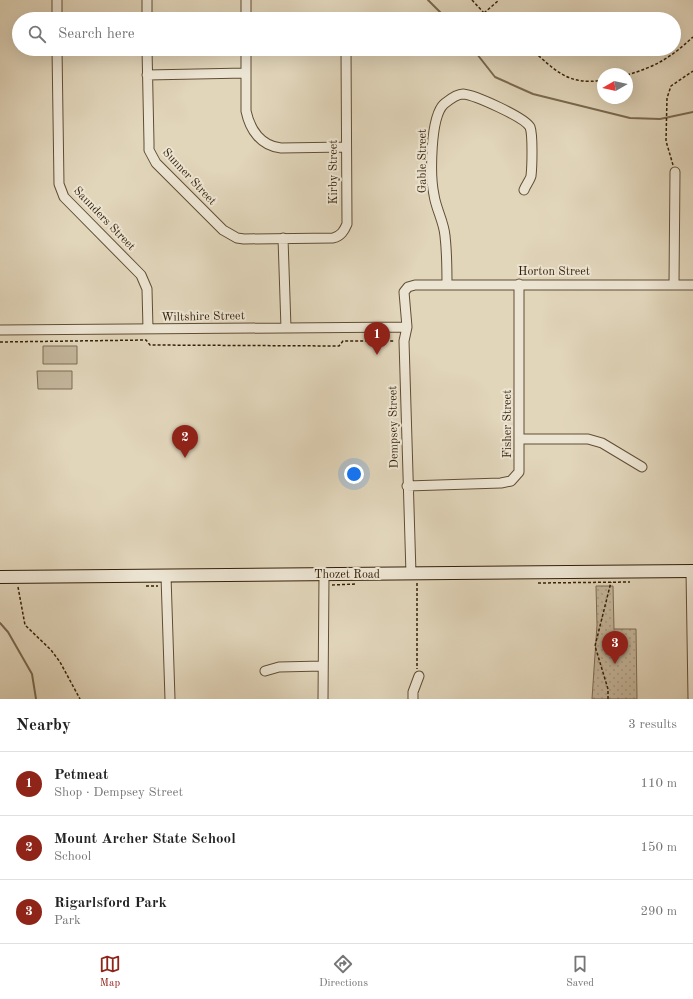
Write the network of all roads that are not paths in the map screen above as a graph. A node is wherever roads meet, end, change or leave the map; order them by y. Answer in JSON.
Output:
{"nodes":[{"id":1,"x":57,"y":0,"type":"edge"},
{"id":2,"x":147,"y":0,"type":"edge"},
{"id":3,"x":246,"y":0,"type":"edge"},
{"id":4,"x":57,"y":12,"type":"edge"},
{"id":5,"x":147,"y":12,"type":"edge"},
{"id":6,"x":246,"y":12,"type":"edge"},
{"id":7,"x":57,"y":56,"type":"edge"},
{"id":8,"x":147,"y":56,"type":"edge"},
{"id":9,"x":246,"y":56,"type":"edge"},
{"id":10,"x":346,"y":56,"type":"edge"},
{"id":11,"x":246,"y":73,"type":"junction"},
{"id":12,"x":147,"y":75,"type":"junction"},
{"id":13,"x":346,"y":147,"type":"junction"},
{"id":14,"x":675,"y":172,"type":"road end"},
{"id":15,"x":524,"y":190,"type":"dead end"},
{"id":16,"x":284,"y":238,"type":"junction"},
{"id":17,"x":518,"y":284,"type":"junction"},
{"id":18,"x":674,"y":284,"type":"junction"},
{"id":19,"x":447,"y":285,"type":"junction"},
{"id":20,"x":693,"y":285,"type":"edge"},
{"id":21,"x":415,"y":286,"type":"joint"},
{"id":22,"x":407,"y":326,"type":"junction"},
{"id":23,"x":286,"y":328,"type":"junction"},
{"id":24,"x":148,"y":329,"type":"junction"},
{"id":25,"x":0,"y":330,"type":"edge"},
{"id":26,"x":521,"y":439,"type":"junction"},
{"id":27,"x":642,"y":468,"type":"dead end"},
{"id":28,"x":407,"y":486,"type":"junction"},
{"id":29,"x":692,"y":571,"type":"edge"},
{"id":30,"x":413,"y":574,"type":"junction"},
{"id":31,"x":324,"y":575,"type":"junction"},
{"id":32,"x":166,"y":576,"type":"junction"},
{"id":33,"x":0,"y":577,"type":"edge"},
{"id":34,"x":323,"y":666,"type":"junction"},
{"id":35,"x":265,"y":671,"type":"dead end"},
{"id":36,"x":419,"y":676,"type":"road end"},
{"id":37,"x":693,"y":684,"type":"edge"},
{"id":38,"x":693,"y":698,"type":"edge"},
{"id":39,"x":170,"y":699,"type":"edge"},
{"id":40,"x":323,"y":699,"type":"edge"},
{"id":41,"x":413,"y":699,"type":"edge"}],
"edges":[{"from":1,"to":4,"type":"street"},
{"from":2,"to":5,"type":"street"},
{"from":3,"to":6,"type":"street"},
{"from":7,"to":24,"type":"street","name":"Saunders Street"},
{"from":8,"to":12,"type":"street","name":"Sunner Street"},
{"from":9,"to":11,"type":"street"},
{"from":10,"to":13,"type":"street","name":"Kirby Street"},
{"from":11,"to":12,"type":"street"},
{"from":11,"to":13,"type":"street"},
{"from":12,"to":16,"type":"street","name":"Sunner Street"},
{"from":13,"to":16,"type":"street","name":"Kirby Street"},
{"from":14,"to":18,"type":"street"},
{"from":15,"to":19,"type":"street","name":"Gable Street"},
{"from":16,"to":23,"type":"street"},
{"from":17,"to":18,"type":"street","name":"Horton Street"},
{"from":17,"to":19,"type":"street","name":"Horton Street"},
{"from":17,"to":26,"type":"street","name":"Fisher Street"},
{"from":18,"to":20,"type":"street","name":"Horton Street"},
{"from":19,"to":21,"type":"street","name":"Horton Street"},
{"from":21,"to":22,"type":"street","name":"Dempsey Street"},
{"from":22,"to":23,"type":"street","name":"Wiltshire Street"},
{"from":22,"to":28,"type":"street","name":"Dempsey Street"},
{"from":23,"to":24,"type":"street","name":"Wiltshire Street"},
{"from":24,"to":25,"type":"street","name":"Wiltshire Street"},
{"from":26,"to":27,"type":"street"},
{"from":26,"to":28,"type":"street","name":"Fisher Street"},
{"from":28,"to":30,"type":"street","name":"Dempsey Street"},
{"from":29,"to":30,"type":"street","name":"Thozet Road"},
{"from":29,"to":37,"type":"street"},
{"from":30,"to":31,"type":"street","name":"Thozet Road"},
{"from":31,"to":32,"type":"street","name":"Thozet Road"},
{"from":31,"to":34,"type":"street"},
{"from":32,"to":33,"type":"street","name":"Thozet Road"},
{"from":32,"to":39,"type":"street"},
{"from":34,"to":35,"type":"street"},
{"from":34,"to":40,"type":"street"},
{"from":36,"to":41,"type":"street"},
{"from":37,"to":38,"type":"street"}]}
